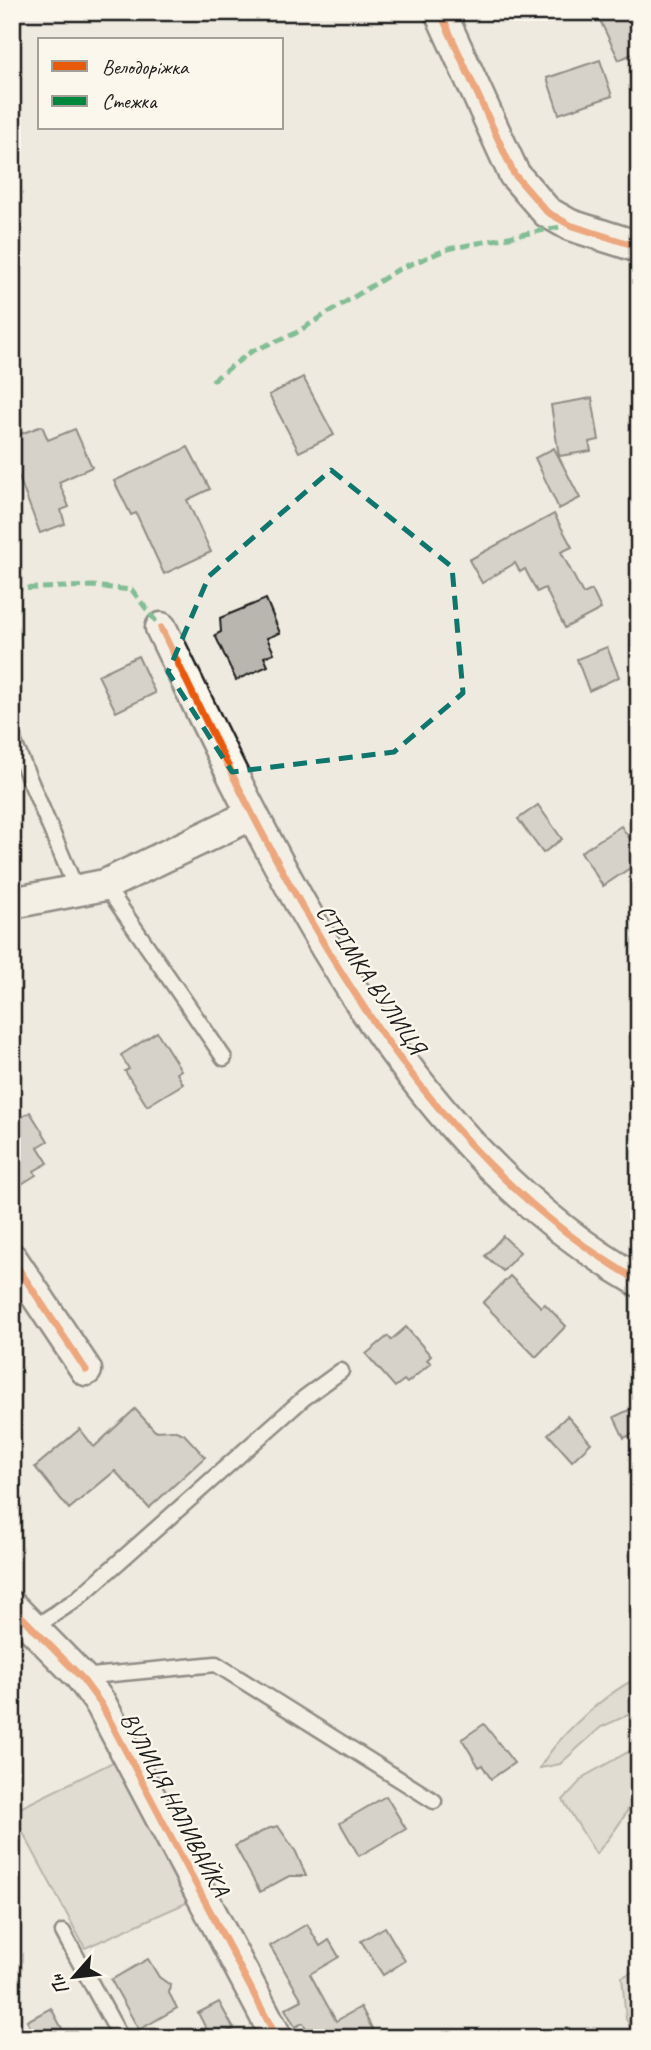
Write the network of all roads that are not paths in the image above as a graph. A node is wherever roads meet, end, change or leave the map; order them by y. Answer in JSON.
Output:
{"nodes":[{"id":1,"x":440,"y":12,"type":"edge"},
{"id":2,"x":639,"y":247,"type":"edge"},
{"id":3,"x":161,"y":628,"type":"dead end"},
{"id":4,"x":12,"y":738,"type":"edge"},
{"id":5,"x":251,"y":815,"type":"junction"},
{"id":6,"x":91,"y":888,"type":"junction"},
{"id":7,"x":12,"y":903,"type":"edge"},
{"id":8,"x":224,"y":1058,"type":"dead end"},
{"id":9,"x":12,"y":1259,"type":"edge"},
{"id":10,"x":639,"y":1281,"type":"edge"},
{"id":11,"x":86,"y":1370,"type":"dead end"},
{"id":12,"x":341,"y":1371,"type":"dead end"},
{"id":13,"x":12,"y":1607,"type":"edge"},
{"id":14,"x":35,"y":1627,"type":"junction"},
{"id":15,"x":81,"y":1677,"type":"junction"},
{"id":16,"x":434,"y":1801,"type":"dead end"},
{"id":17,"x":63,"y":1932,"type":"dead end"},
{"id":18,"x":121,"y":2038,"type":"edge"},
{"id":19,"x":276,"y":2038,"type":"edge"}],
"edges":[{"from":1,"to":2,"type":"street"},
{"from":3,"to":5,"type":"street","name":"СТРІМКА ВУЛИЦЯ"},
{"from":4,"to":6,"type":"lane"},
{"from":5,"to":6,"type":"street"},
{"from":5,"to":10,"type":"street","name":"СТРІМКА ВУЛИЦЯ"},
{"from":6,"to":7,"type":"street"},
{"from":6,"to":8,"type":"lane"},
{"from":9,"to":11,"type":"street"},
{"from":12,"to":14,"type":"lane"},
{"from":13,"to":14,"type":"street","name":"ВУЛИЦЯ НАЛИВАЙКА"},
{"from":14,"to":15,"type":"street","name":"ВУЛИЦЯ НАЛИВАЙКА"},
{"from":15,"to":16,"type":"lane"},
{"from":15,"to":19,"type":"street","name":"ВУЛИЦЯ НАЛИВАЙКА"},
{"from":17,"to":18,"type":"lane"}]}
